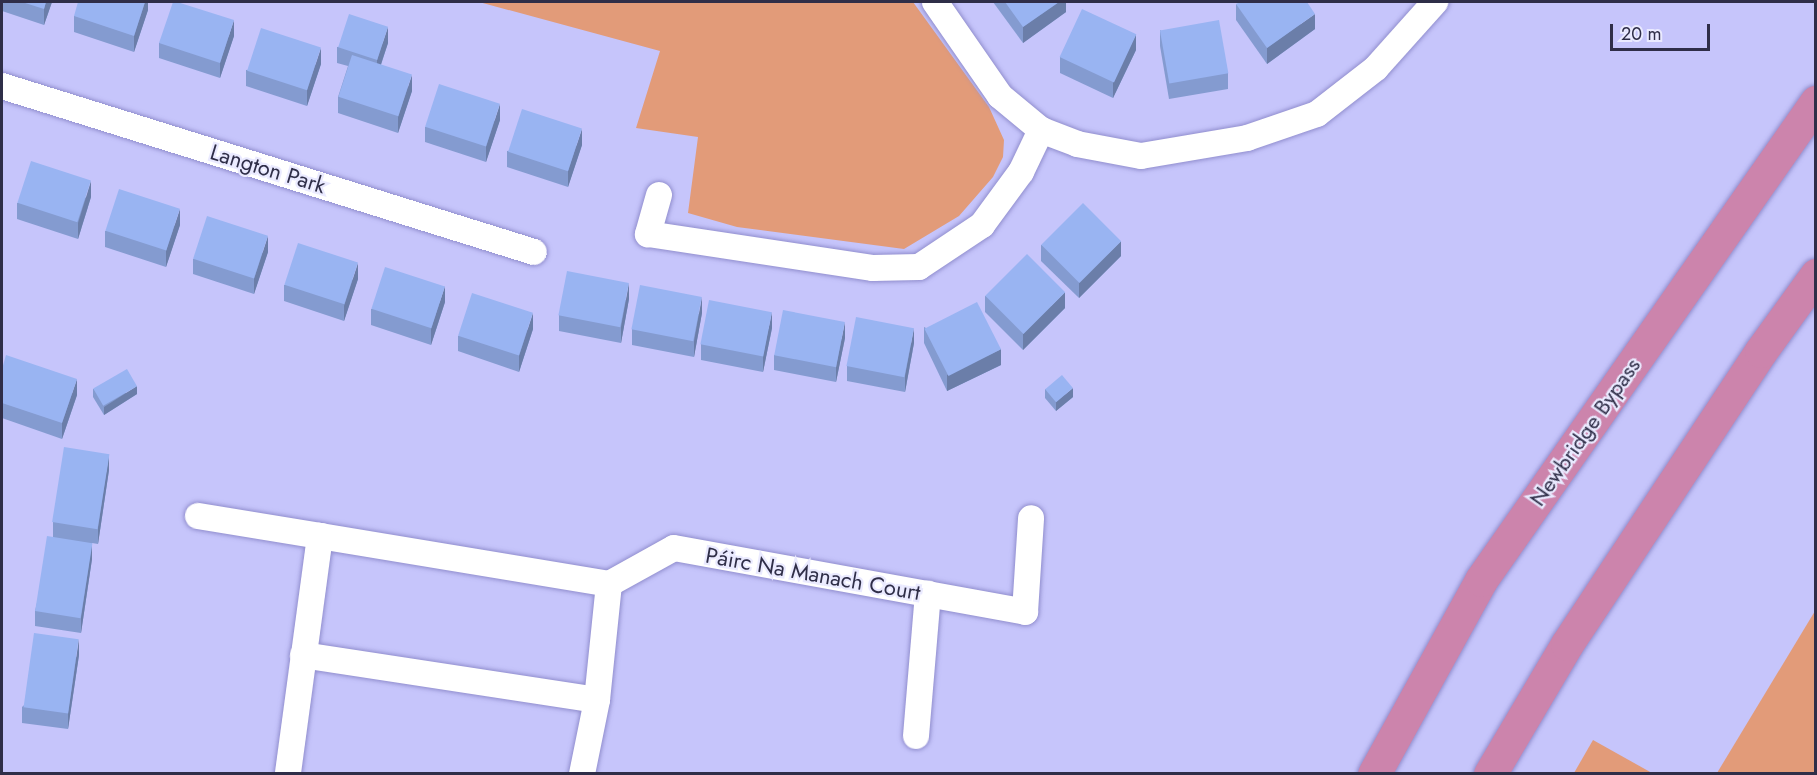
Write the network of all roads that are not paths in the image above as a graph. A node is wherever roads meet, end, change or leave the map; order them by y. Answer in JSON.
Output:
{"nodes":[{"id":1,"x":935,"y":2,"type":"edge"},
{"id":2,"x":1435,"y":2,"type":"edge"},
{"id":3,"x":2,"y":86,"type":"edge"},
{"id":4,"x":1815,"y":102,"type":"edge"},
{"id":5,"x":1041,"y":130,"type":"junction"},
{"id":6,"x":659,"y":195,"type":"dead end"},
{"id":7,"x":534,"y":252,"type":"dead end"},
{"id":8,"x":1815,"y":275,"type":"edge"},
{"id":9,"x":198,"y":516,"type":"dead end"},
{"id":10,"x":1031,"y":518,"type":"dead end"},
{"id":11,"x":320,"y":536,"type":"junction"},
{"id":12,"x":609,"y":584,"type":"junction"},
{"id":13,"x":928,"y":594,"type":"junction"},
{"id":14,"x":303,"y":655,"type":"junction"},
{"id":15,"x":597,"y":700,"type":"junction"},
{"id":16,"x":916,"y":736,"type":"dead end"},
{"id":17,"x":288,"y":774,"type":"edge"},
{"id":18,"x":582,"y":774,"type":"edge"},
{"id":19,"x":1374,"y":774,"type":"edge"},
{"id":20,"x":1490,"y":774,"type":"edge"}],
"edges":[{"from":1,"to":5,"type":"street"},
{"from":2,"to":5,"type":"street"},
{"from":3,"to":7,"type":"street","name":"Langton Park"},
{"from":4,"to":19,"type":"highway","name":"Newbridge Bypass"},
{"from":5,"to":6,"type":"street"},
{"from":8,"to":20,"type":"highway"},
{"from":9,"to":11,"type":"street"},
{"from":10,"to":13,"type":"street","name":"Páirc Na Manach Court"},
{"from":11,"to":12,"type":"street"},
{"from":11,"to":14,"type":"street"},
{"from":12,"to":13,"type":"street","name":"Páirc Na Manach Court"},
{"from":12,"to":15,"type":"street"},
{"from":13,"to":16,"type":"street"},
{"from":14,"to":15,"type":"street"},
{"from":14,"to":17,"type":"street"},
{"from":15,"to":18,"type":"street"}]}
